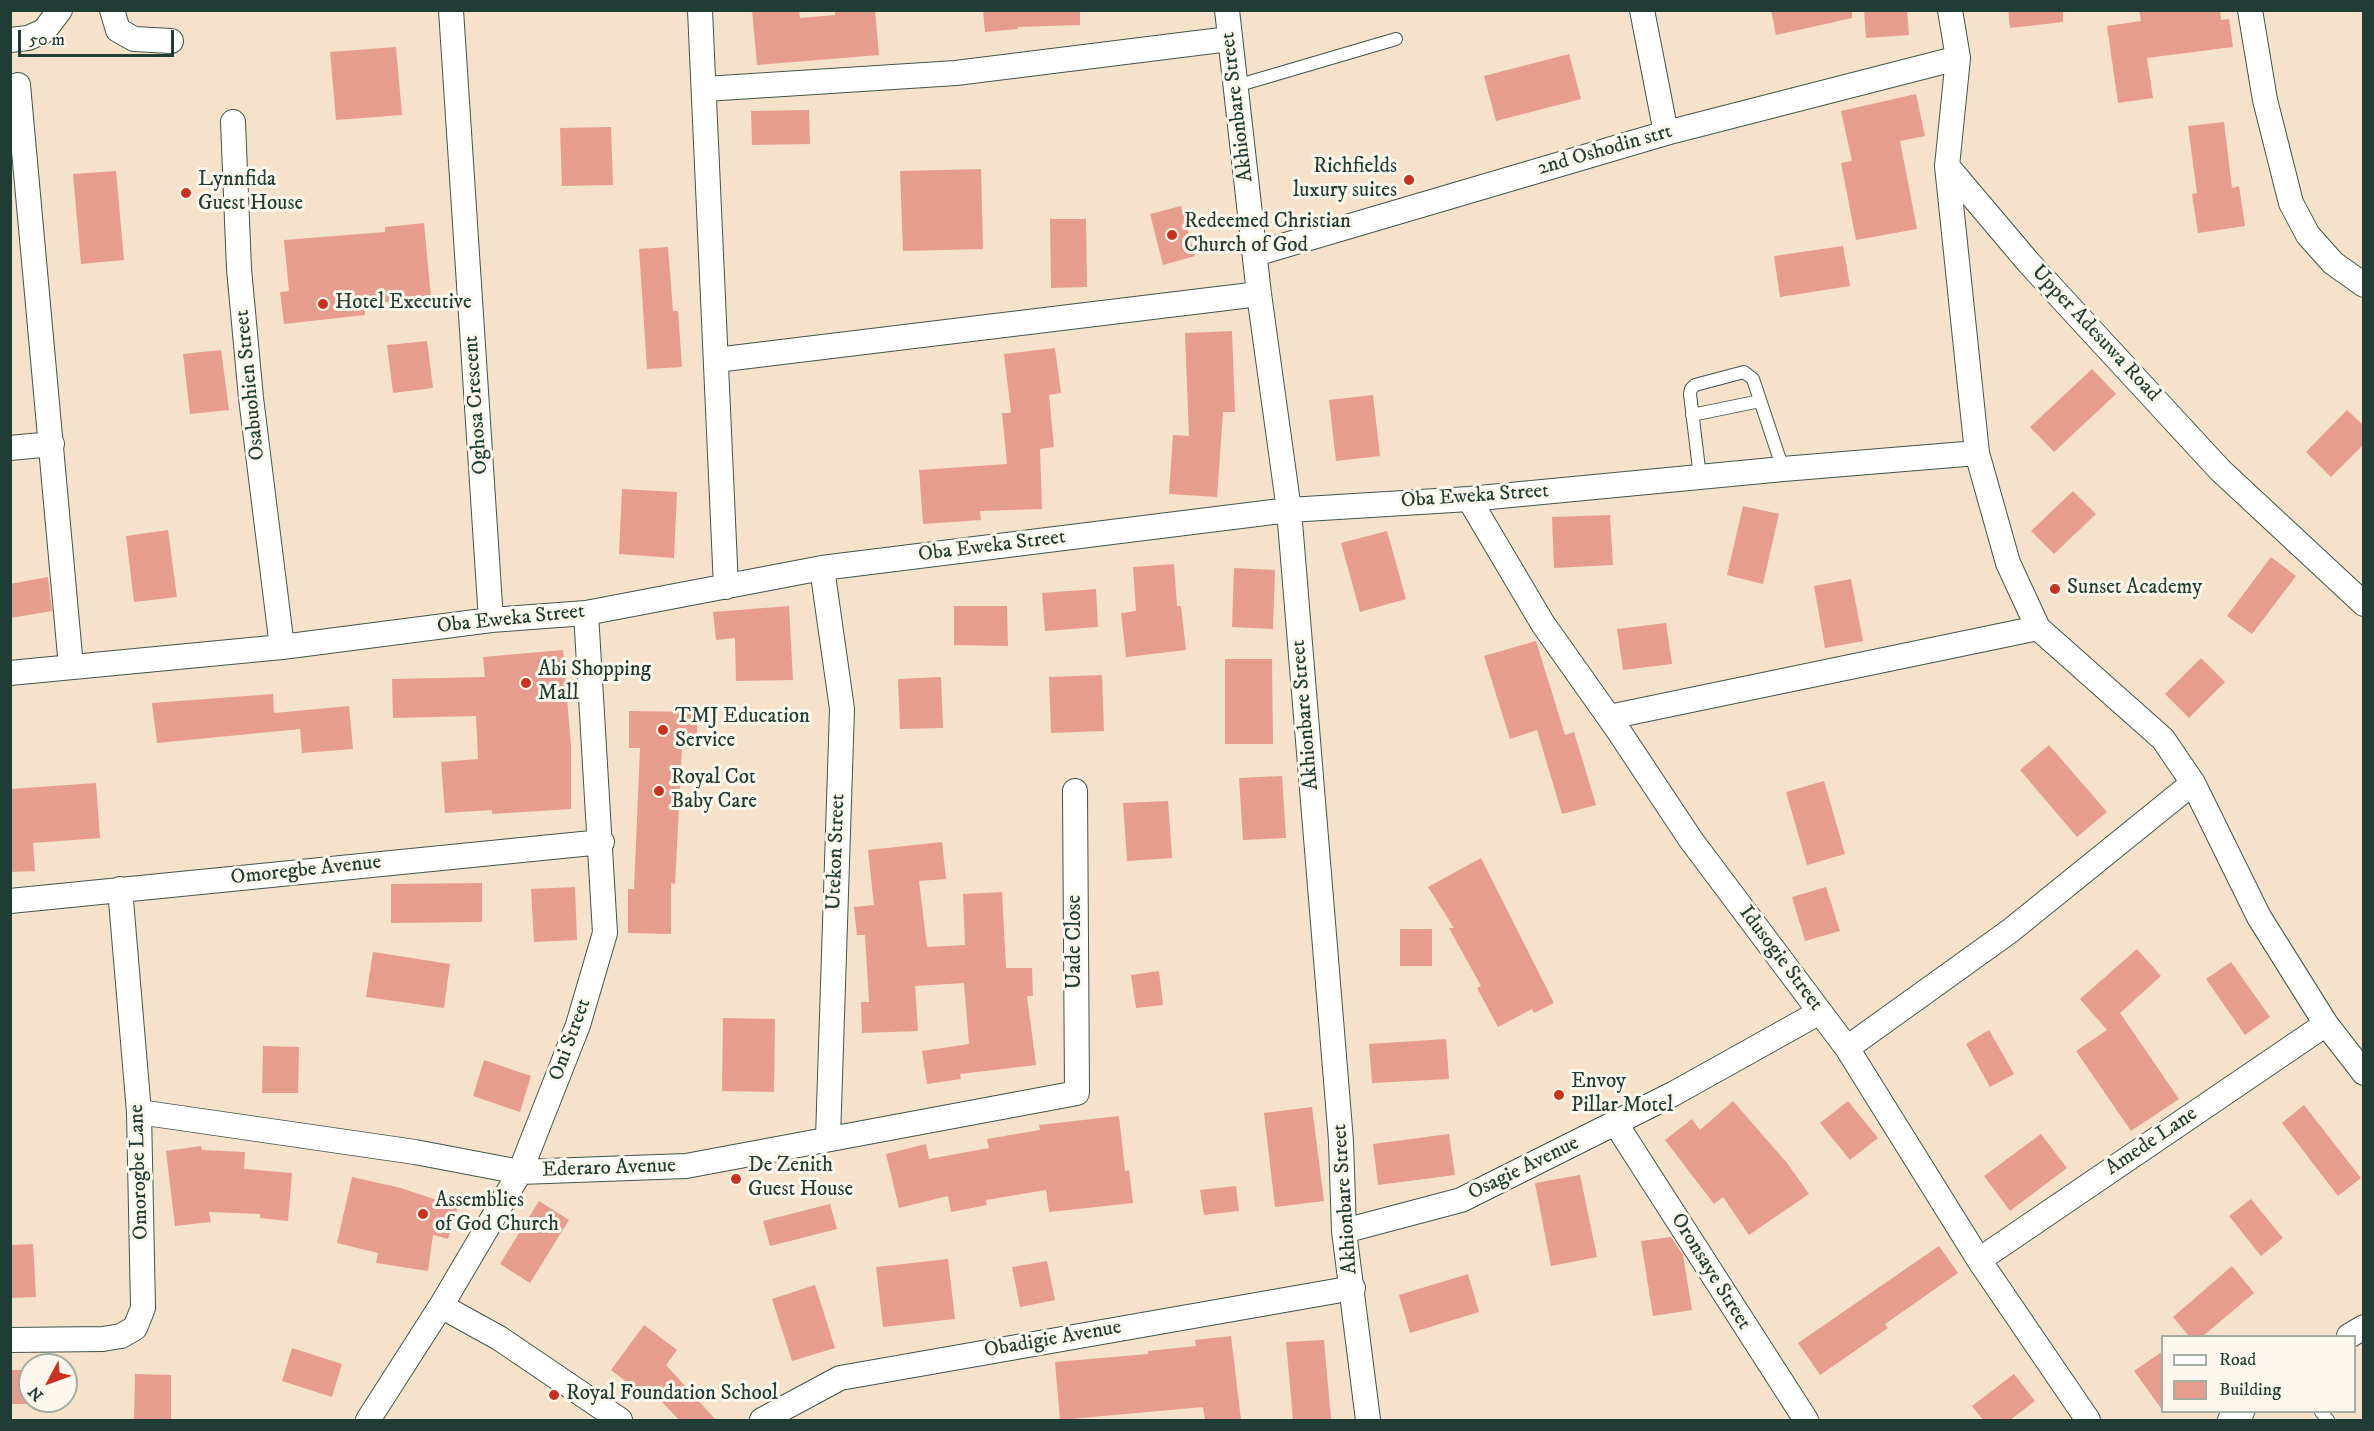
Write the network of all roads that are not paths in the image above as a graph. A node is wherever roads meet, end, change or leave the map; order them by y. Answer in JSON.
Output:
{"nodes":[{"id":1,"x":60,"y":10,"type":"edge"},
{"id":2,"x":112,"y":10,"type":"edge"},
{"id":3,"x":451,"y":10,"type":"edge"},
{"id":4,"x":700,"y":10,"type":"edge"},
{"id":5,"x":1227,"y":10,"type":"edge"},
{"id":6,"x":1642,"y":10,"type":"edge"},
{"id":7,"x":1950,"y":10,"type":"edge"},
{"id":8,"x":2250,"y":10,"type":"edge"},
{"id":9,"x":1229,"y":39,"type":"junction"},
{"id":10,"x":1396,"y":39,"type":"dead end"},
{"id":11,"x":10,"y":40,"type":"edge"},
{"id":12,"x":171,"y":41,"type":"dead end"},
{"id":13,"x":1958,"y":58,"type":"junction"},
{"id":14,"x":18,"y":85,"type":"dead end"},
{"id":15,"x":1236,"y":86,"type":"junction"},
{"id":16,"x":705,"y":89,"type":"junction"},
{"id":17,"x":233,"y":122,"type":"dead end"},
{"id":18,"x":1666,"y":133,"type":"junction"},
{"id":19,"x":1947,"y":166,"type":"junction"},
{"id":20,"x":1255,"y":254,"type":"junction"},
{"id":21,"x":2364,"y":285,"type":"edge"},
{"id":22,"x":1259,"y":294,"type":"junction"},
{"id":23,"x":716,"y":360,"type":"junction"},
{"id":24,"x":1760,"y":401,"type":"junction"},
{"id":25,"x":1692,"y":415,"type":"junction"},
{"id":26,"x":52,"y":444,"type":"junction"},
{"id":27,"x":10,"y":448,"type":"edge"},
{"id":28,"x":1977,"y":453,"type":"junction"},
{"id":29,"x":1784,"y":469,"type":"junction"},
{"id":30,"x":1700,"y":477,"type":"junction"},
{"id":31,"x":1469,"y":499,"type":"junction"},
{"id":32,"x":1289,"y":510,"type":"junction"},
{"id":33,"x":822,"y":568,"type":"junction"},
{"id":34,"x":726,"y":586,"type":"junction"},
{"id":35,"x":2364,"y":604,"type":"edge"},
{"id":36,"x":586,"y":613,"type":"junction"},
{"id":37,"x":491,"y":620,"type":"junction"},
{"id":38,"x":2038,"y":628,"type":"junction"},
{"id":39,"x":282,"y":647,"type":"junction"},
{"id":40,"x":71,"y":667,"type":"junction"},
{"id":41,"x":10,"y":673,"type":"edge"},
{"id":42,"x":1618,"y":730,"type":"junction"},
{"id":43,"x":2193,"y":783,"type":"junction"},
{"id":44,"x":1075,"y":790,"type":"dead end"},
{"id":45,"x":602,"y":842,"type":"junction"},
{"id":46,"x":120,"y":889,"type":"junction"},
{"id":47,"x":10,"y":901,"type":"edge"},
{"id":48,"x":1820,"y":1012,"type":"junction"},
{"id":49,"x":2326,"y":1024,"type":"junction"},
{"id":50,"x":1847,"y":1048,"type":"junction"},
{"id":51,"x":2364,"y":1073,"type":"edge"},
{"id":52,"x":1077,"y":1093,"type":"joint"},
{"id":53,"x":139,"y":1112,"type":"junction"},
{"id":54,"x":1616,"y":1124,"type":"junction"},
{"id":55,"x":828,"y":1138,"type":"junction"},
{"id":56,"x":520,"y":1172,"type":"junction"},
{"id":57,"x":1344,"y":1231,"type":"junction"},
{"id":58,"x":1979,"y":1260,"type":"junction"},
{"id":59,"x":1353,"y":1288,"type":"junction"},
{"id":60,"x":441,"y":1306,"type":"junction"},
{"id":61,"x":2364,"y":1327,"type":"edge"},
{"id":62,"x":2351,"y":1335,"type":"edge"},
{"id":63,"x":10,"y":1340,"type":"edge"},
{"id":64,"x":368,"y":1420,"type":"edge"},
{"id":65,"x":620,"y":1420,"type":"edge"},
{"id":66,"x":762,"y":1420,"type":"edge"},
{"id":67,"x":1368,"y":1420,"type":"edge"},
{"id":68,"x":1806,"y":1420,"type":"edge"},
{"id":69,"x":2088,"y":1420,"type":"edge"}],
"edges":[{"from":1,"to":11,"type":"street"},
{"from":2,"to":12,"type":"street"},
{"from":3,"to":37,"type":"street","name":"Oghosa Crescent"},
{"from":4,"to":16,"type":"street"},
{"from":5,"to":9,"type":"street","name":"Akhionbare Street"},
{"from":6,"to":18,"type":"street"},
{"from":7,"to":13,"type":"street"},
{"from":8,"to":21,"type":"street"},
{"from":9,"to":15,"type":"street","name":"Akhionbare Street"},
{"from":9,"to":16,"type":"street"},
{"from":10,"to":15,"type":"lane"},
{"from":13,"to":18,"type":"street","name":"2nd Oshodin strt"},
{"from":13,"to":19,"type":"street"},
{"from":14,"to":26,"type":"street"},
{"from":15,"to":20,"type":"street","name":"Akhionbare Street"},
{"from":16,"to":23,"type":"street"},
{"from":17,"to":39,"type":"street","name":"Osabuohien Street"},
{"from":18,"to":20,"type":"street","name":"2nd Oshodin strt"},
{"from":19,"to":28,"type":"street"},
{"from":19,"to":35,"type":"street","name":"Upper Adesuwa Road"},
{"from":20,"to":22,"type":"street","name":"Akhionbare Street"},
{"from":22,"to":23,"type":"street"},
{"from":22,"to":32,"type":"street","name":"Akhionbare Street"},
{"from":23,"to":34,"type":"street"},
{"from":24,"to":25,"type":"lane"},
{"from":24,"to":25,"type":"lane"},
{"from":24,"to":29,"type":"lane"},
{"from":25,"to":30,"type":"lane"},
{"from":26,"to":27,"type":"street"},
{"from":26,"to":40,"type":"street"},
{"from":28,"to":29,"type":"street","name":"Oba Eweka Street"},
{"from":28,"to":38,"type":"street"},
{"from":29,"to":30,"type":"street","name":"Oba Eweka Street"},
{"from":30,"to":31,"type":"street","name":"Oba Eweka Street"},
{"from":31,"to":32,"type":"street","name":"Oba Eweka Street"},
{"from":31,"to":42,"type":"street","name":"Idusogie Street"},
{"from":32,"to":33,"type":"street","name":"Oba Eweka Street"},
{"from":32,"to":57,"type":"street","name":"Akhionbare Street"},
{"from":33,"to":34,"type":"street","name":"Oba Eweka Street"},
{"from":33,"to":55,"type":"street","name":"Utekon Street"},
{"from":34,"to":36,"type":"street","name":"Oba Eweka Street"},
{"from":36,"to":37,"type":"street","name":"Oba Eweka Street"},
{"from":36,"to":45,"type":"street","name":"Oni Street"},
{"from":37,"to":39,"type":"street","name":"Oba Eweka Street"},
{"from":38,"to":42,"type":"street"},
{"from":38,"to":43,"type":"street"},
{"from":39,"to":40,"type":"street","name":"Oba Eweka Street"},
{"from":40,"to":41,"type":"street","name":"Oba Eweka Street"},
{"from":42,"to":48,"type":"street","name":"Idusogie Street"},
{"from":43,"to":49,"type":"street"},
{"from":43,"to":50,"type":"street"},
{"from":44,"to":52,"type":"street","name":"Uade Close"},
{"from":45,"to":46,"type":"street","name":"Omoregbe Avenue"},
{"from":45,"to":56,"type":"street","name":"Oni Street"},
{"from":46,"to":47,"type":"street","name":"Omoregbe Avenue"},
{"from":46,"to":53,"type":"street","name":"Omorogbe Lane"},
{"from":48,"to":50,"type":"street","name":"Idusogie Street"},
{"from":48,"to":54,"type":"street","name":"Osagie Avenue"},
{"from":49,"to":51,"type":"street"},
{"from":49,"to":58,"type":"street","name":"Amede Lane"},
{"from":50,"to":58,"type":"street","name":"Idusogie Street"},
{"from":52,"to":55,"type":"street","name":"Ederaro Avenue"},
{"from":53,"to":56,"type":"street","name":"Ederaro Avenue"},
{"from":53,"to":63,"type":"street","name":"Omorogbe Lane"},
{"from":54,"to":57,"type":"street","name":"Osagie Avenue"},
{"from":54,"to":68,"type":"street","name":"Oronsaye Street"},
{"from":55,"to":56,"type":"street","name":"Ederaro Avenue"},
{"from":56,"to":60,"type":"street","name":"Oni Street"},
{"from":57,"to":59,"type":"street","name":"Akhionbare Street"},
{"from":58,"to":69,"type":"street","name":"Idusogie Street"},
{"from":59,"to":66,"type":"street","name":"Obadigie Avenue"},
{"from":59,"to":67,"type":"street","name":"Akhionbare Street"},
{"from":60,"to":64,"type":"street","name":"Oni Street"},
{"from":60,"to":65,"type":"street"},
{"from":61,"to":62,"type":"street"}]}
